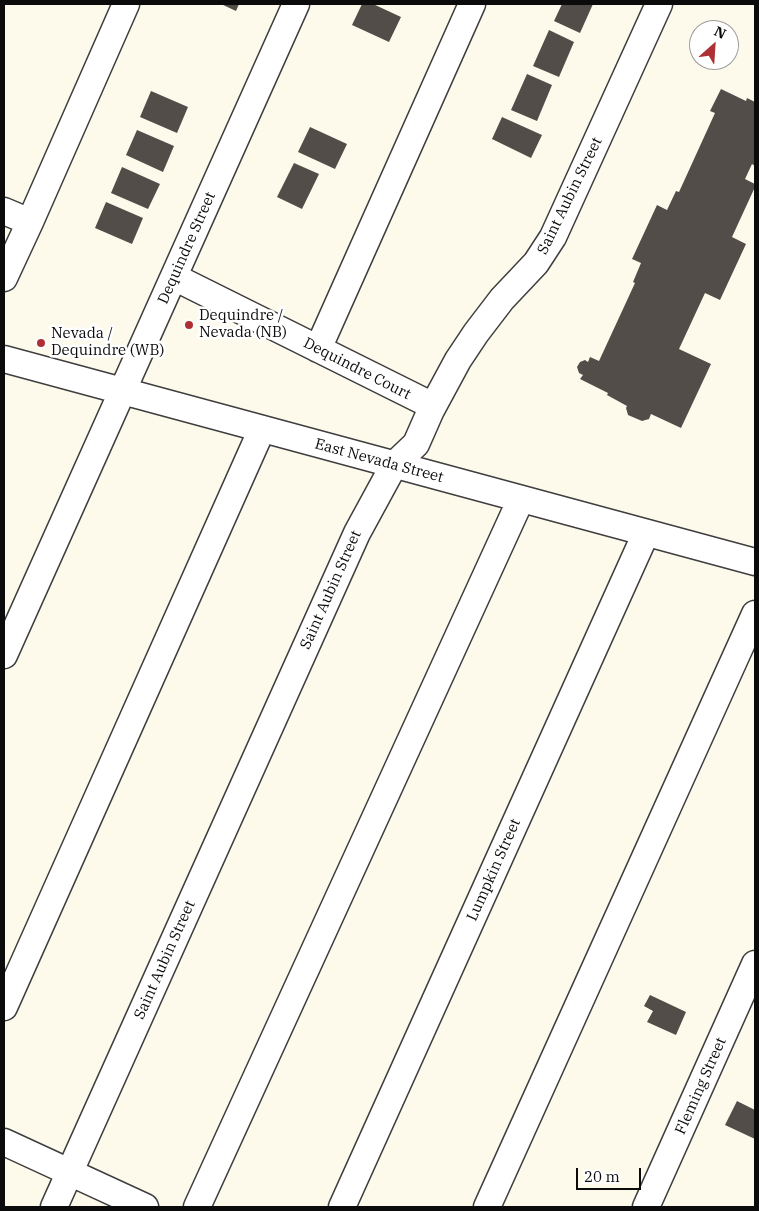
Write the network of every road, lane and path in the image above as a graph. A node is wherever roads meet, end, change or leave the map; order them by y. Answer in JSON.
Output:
{"nodes":[{"id":1,"x":126,"y":4,"type":"edge"},
{"id":2,"x":296,"y":4,"type":"edge"},
{"id":3,"x":472,"y":4,"type":"edge"},
{"id":4,"x":659,"y":4,"type":"edge"},
{"id":5,"x":4,"y":210,"type":"edge"},
{"id":6,"x":30,"y":222,"type":"junction"},
{"id":7,"x":174,"y":277,"type":"junction"},
{"id":8,"x":4,"y":278,"type":"edge"},
{"id":9,"x":318,"y":349,"type":"junction"},
{"id":10,"x":4,"y":359,"type":"edge"},
{"id":11,"x":123,"y":391,"type":"junction"},
{"id":12,"x":433,"y":406,"type":"junction"},
{"id":13,"x":262,"y":429,"type":"junction"},
{"id":14,"x":394,"y":465,"type":"junction"},
{"id":15,"x":521,"y":499,"type":"junction"},
{"id":16,"x":646,"y":532,"type":"junction"},
{"id":17,"x":753,"y":556,"type":"edge"},
{"id":18,"x":755,"y":614,"type":"edge"},
{"id":19,"x":4,"y":655,"type":"edge"},
{"id":20,"x":755,"y":964,"type":"edge"},
{"id":21,"x":4,"y":1007,"type":"edge"},
{"id":22,"x":4,"y":1142,"type":"edge"},
{"id":23,"x":70,"y":1172,"type":"junction"},
{"id":24,"x":54,"y":1207,"type":"edge"},
{"id":25,"x":145,"y":1207,"type":"edge"},
{"id":26,"x":197,"y":1207,"type":"edge"},
{"id":27,"x":342,"y":1207,"type":"edge"},
{"id":28,"x":488,"y":1207,"type":"edge"},
{"id":29,"x":646,"y":1207,"type":"edge"}],
"edges":[{"from":1,"to":6,"type":"street"},
{"from":2,"to":7,"type":"street","name":"Dequindre Street"},
{"from":3,"to":9,"type":"street"},
{"from":4,"to":12,"type":"street","name":"Saint Aubin Street"},
{"from":5,"to":6,"type":"street"},
{"from":6,"to":8,"type":"street"},
{"from":7,"to":9,"type":"street","name":"Dequindre Court"},
{"from":7,"to":11,"type":"street","name":"Dequindre Street"},
{"from":9,"to":12,"type":"street","name":"Dequindre Court"},
{"from":10,"to":11,"type":"street","name":"East Nevada Street"},
{"from":11,"to":13,"type":"street","name":"East Nevada Street"},
{"from":11,"to":19,"type":"street","name":"Dequindre Street"},
{"from":12,"to":14,"type":"street","name":"Saint Aubin Street"},
{"from":13,"to":14,"type":"street","name":"East Nevada Street"},
{"from":13,"to":21,"type":"street"},
{"from":14,"to":15,"type":"street","name":"East Nevada Street"},
{"from":14,"to":23,"type":"street","name":"Saint Aubin Street"},
{"from":15,"to":16,"type":"street","name":"East Nevada Street"},
{"from":15,"to":26,"type":"street"},
{"from":16,"to":17,"type":"street","name":"East Nevada Street"},
{"from":16,"to":27,"type":"street","name":"Lumpkin Street"},
{"from":18,"to":28,"type":"street"},
{"from":20,"to":29,"type":"street","name":"Fleming Street"},
{"from":22,"to":23,"type":"street"},
{"from":23,"to":24,"type":"street","name":"Saint Aubin Street"},
{"from":23,"to":25,"type":"street"}]}
